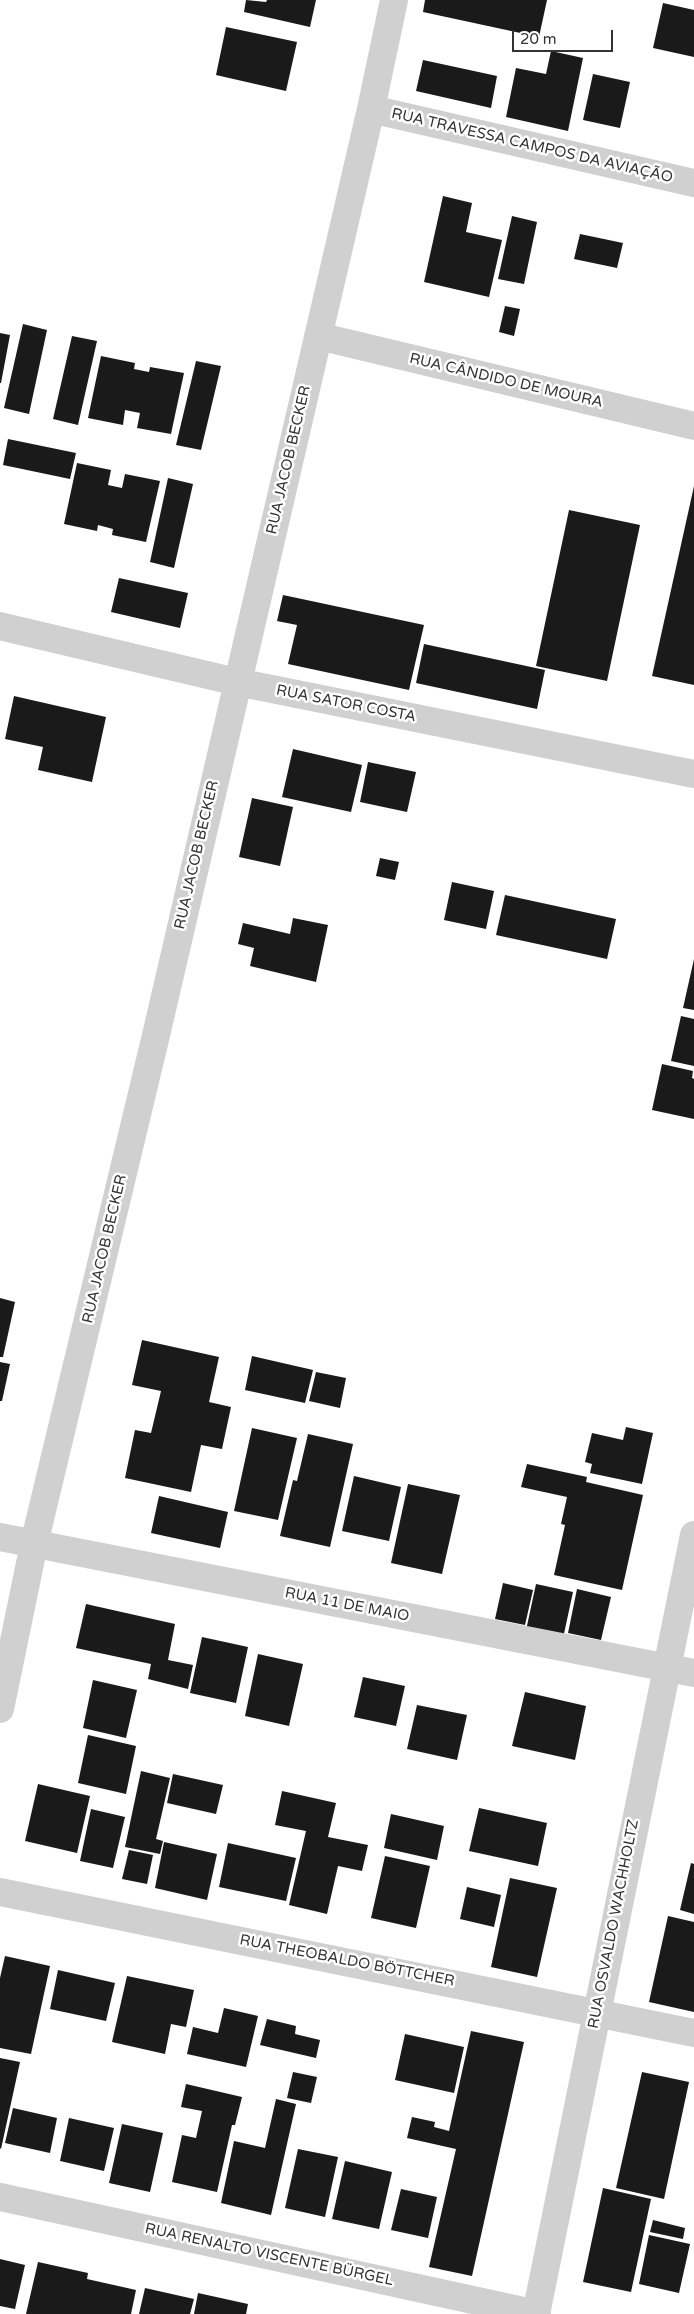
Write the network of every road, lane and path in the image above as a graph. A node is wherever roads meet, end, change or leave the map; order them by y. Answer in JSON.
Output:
{"nodes":[{"id":1,"x":394,"y":0,"type":"edge"},
{"id":2,"x":371,"y":109,"type":"junction"},
{"id":3,"x":694,"y":182,"type":"edge"},
{"id":4,"x":318,"y":336,"type":"junction"},
{"id":5,"x":694,"y":426,"type":"edge"},
{"id":6,"x":0,"y":626,"type":"edge"},
{"id":7,"x":237,"y":682,"type":"junction"},
{"id":8,"x":694,"y":774,"type":"edge"},
{"id":9,"x":694,"y":1534,"type":"edge"},
{"id":10,"x":0,"y":1537,"type":"edge"},
{"id":11,"x":34,"y":1544,"type":"junction"},
{"id":12,"x":666,"y":1666,"type":"junction"},
{"id":13,"x":694,"y":1672,"type":"edge"},
{"id":14,"x":0,"y":1709,"type":"edge"},
{"id":15,"x":0,"y":1892,"type":"edge"},
{"id":16,"x":597,"y":2011,"type":"junction"},
{"id":17,"x":694,"y":2032,"type":"edge"},
{"id":18,"x":0,"y":2197,"type":"edge"},
{"id":19,"x":536,"y":2314,"type":"edge"}],
"edges":[{"from":1,"to":2,"type":"street","name":"RUA JACOB BECKER"},
{"from":2,"to":3,"type":"street","name":"RUA TRAVESSA CAMPOS DA AVIAÇÃO"},
{"from":2,"to":4,"type":"street","name":"RUA JACOB BECKER"},
{"from":4,"to":5,"type":"street","name":"RUA CÂNDIDO DE MOURA"},
{"from":4,"to":7,"type":"street","name":"RUA JACOB BECKER"},
{"from":6,"to":7,"type":"street","name":"RUA SATOR COSTA"},
{"from":7,"to":8,"type":"street","name":"RUA SATOR COSTA"},
{"from":7,"to":11,"type":"street","name":"RUA JACOB BECKER"},
{"from":9,"to":12,"type":"street","name":"RUA OSVALDO WACHHOLTZ"},
{"from":10,"to":11,"type":"street","name":"RUA 11 DE MAIO"},
{"from":11,"to":12,"type":"street","name":"RUA 11 DE MAIO"},
{"from":11,"to":14,"type":"street","name":"RUA JACOB BECKER"},
{"from":12,"to":13,"type":"street","name":"RUA 11 DE MAIO"},
{"from":12,"to":16,"type":"street","name":"RUA OSVALDO WACHHOLTZ"},
{"from":15,"to":16,"type":"street","name":"RUA THEOBALDO BÖTTCHER"},
{"from":16,"to":17,"type":"street","name":"RUA THEOBALDO BÖTTCHER"},
{"from":16,"to":19,"type":"street","name":"RUA OSVALDO WACHHOLTZ"},
{"from":18,"to":19,"type":"street","name":"RUA RENALTO VISCENTE BÜRGEL"}]}
